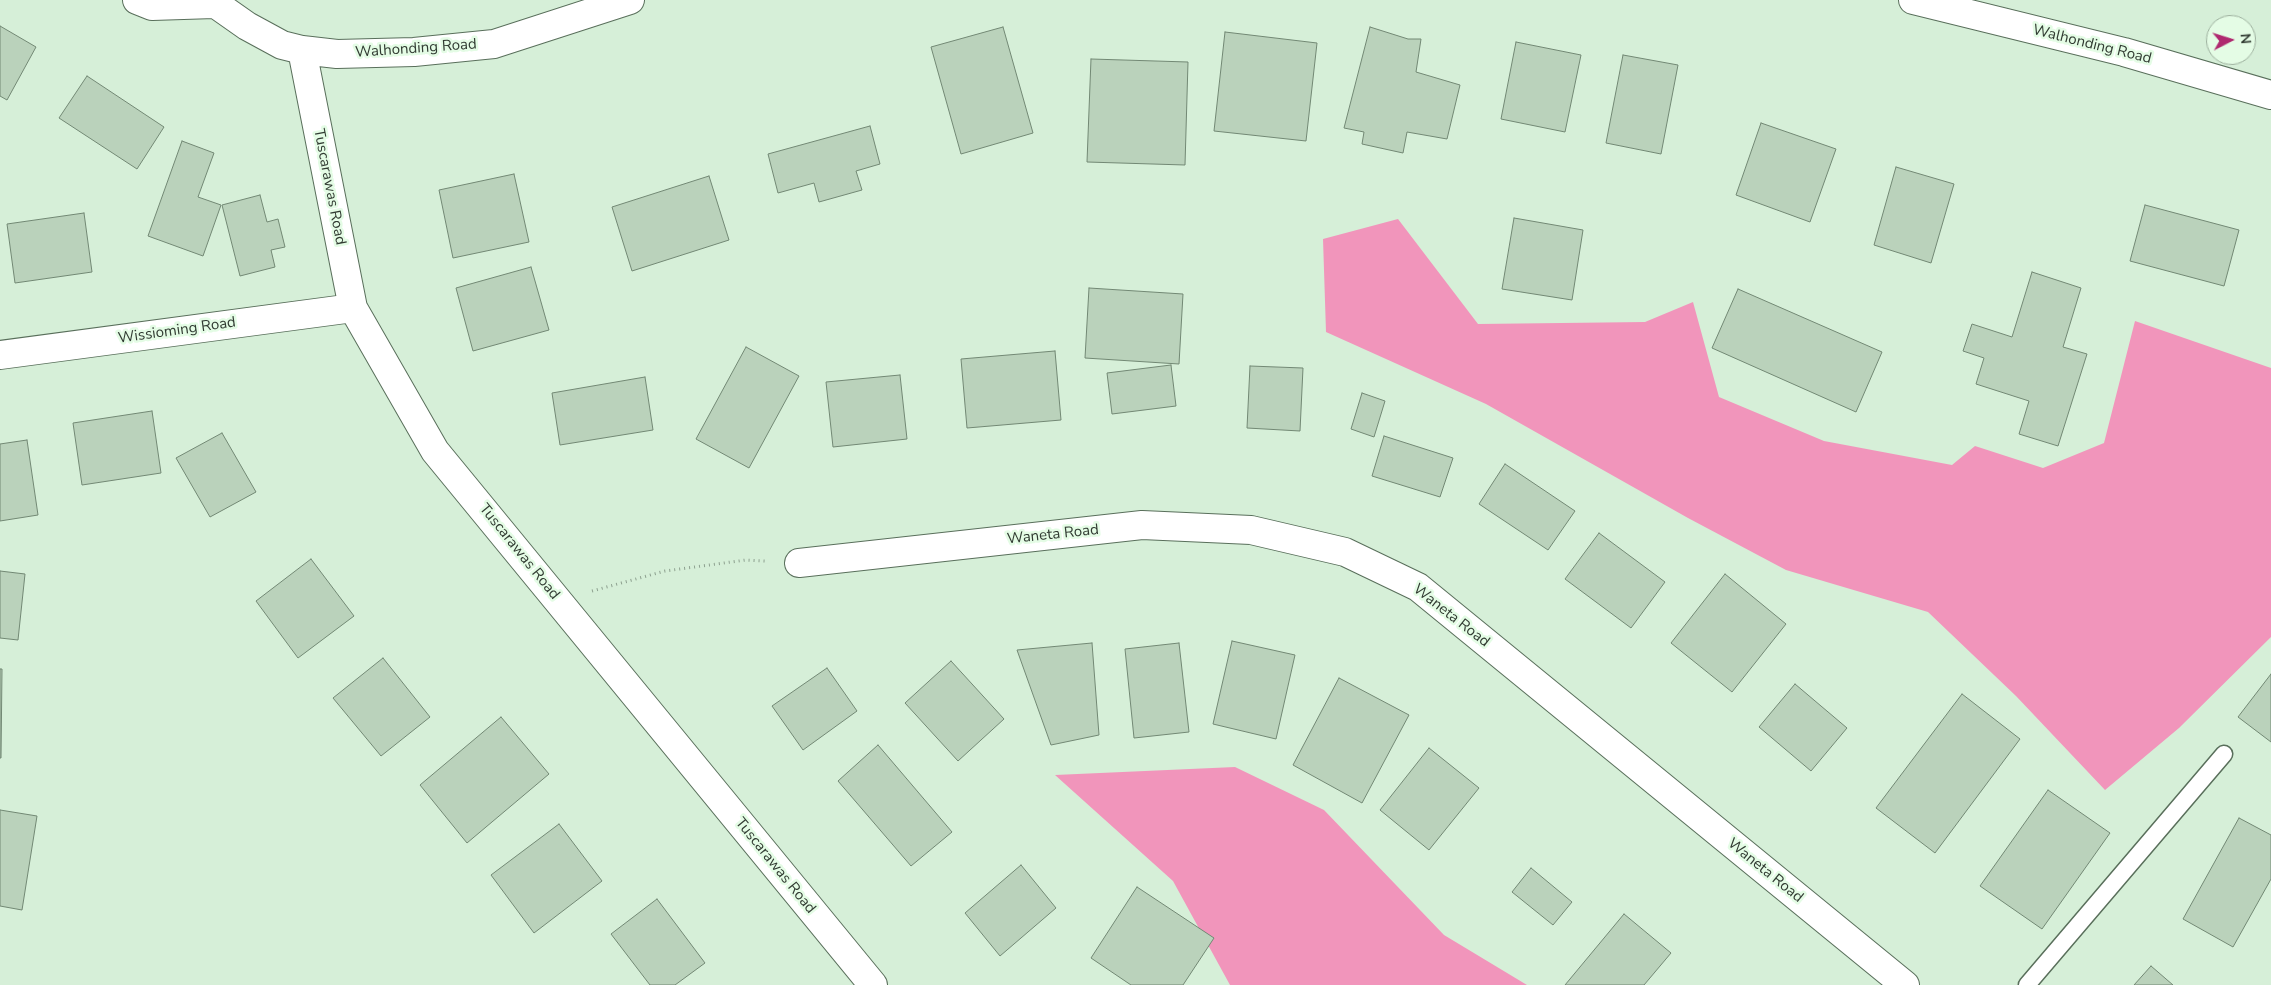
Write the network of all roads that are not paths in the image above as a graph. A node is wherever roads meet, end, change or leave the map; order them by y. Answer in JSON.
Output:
{"nodes":[{"id":1,"x":137,"y":0,"type":"edge"},
{"id":2,"x":630,"y":0,"type":"edge"},
{"id":3,"x":1913,"y":0,"type":"edge"},
{"id":4,"x":212,"y":2,"type":"edge"},
{"id":5,"x":302,"y":50,"type":"junction"},
{"id":6,"x":2271,"y":95,"type":"edge"},
{"id":7,"x":353,"y":308,"type":"junction"},
{"id":8,"x":0,"y":354,"type":"edge"},
{"id":9,"x":799,"y":563,"type":"road end"},
{"id":10,"x":2224,"y":754,"type":"dead end"},
{"id":11,"x":873,"y":985,"type":"edge"},
{"id":12,"x":1905,"y":985,"type":"edge"},
{"id":13,"x":2026,"y":985,"type":"edge"}],
"edges":[{"from":1,"to":4,"type":"street"},
{"from":2,"to":5,"type":"street","name":"Walhonding Road"},
{"from":3,"to":6,"type":"street","name":"Walhonding Road"},
{"from":4,"to":5,"type":"street","name":"Walhonding Road"},
{"from":5,"to":7,"type":"street","name":"Tuscarawas Road"},
{"from":7,"to":8,"type":"street","name":"Wissioming Road"},
{"from":7,"to":11,"type":"street","name":"Tuscarawas Road"},
{"from":9,"to":12,"type":"street","name":"Waneta Road"},
{"from":10,"to":13,"type":"lane"}]}
